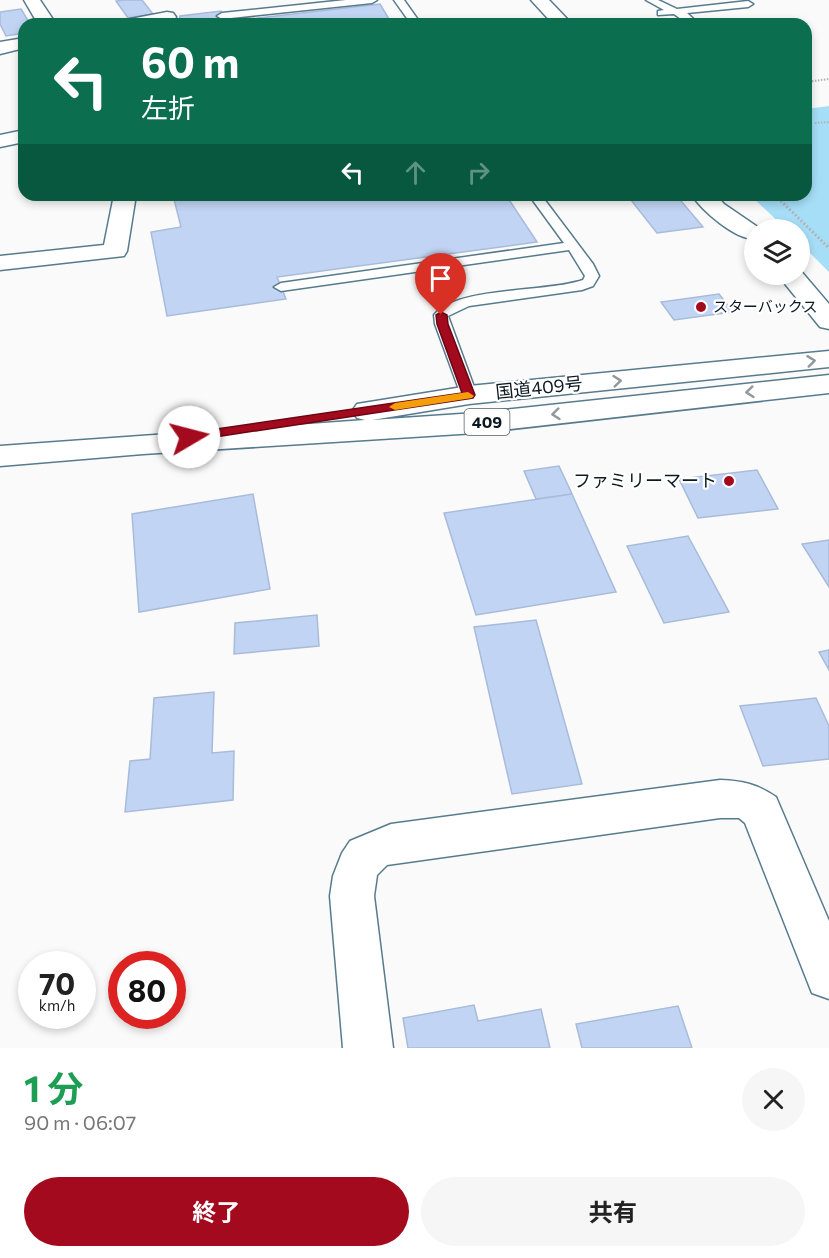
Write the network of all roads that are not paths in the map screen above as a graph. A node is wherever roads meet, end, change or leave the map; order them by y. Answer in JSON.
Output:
{"nodes":[{"id":1,"x":32,"y":0,"type":"edge"},
{"id":2,"x":372,"y":0,"type":"edge"},
{"id":3,"x":399,"y":0,"type":"edge"},
{"id":4,"x":524,"y":0,"type":"edge"},
{"id":5,"x":539,"y":0,"type":"edge"},
{"id":6,"x":651,"y":0,"type":"edge"},
{"id":7,"x":748,"y":4,"type":"dead end"},
{"id":8,"x":675,"y":12,"type":"junction"},
{"id":9,"x":661,"y":13,"type":"dead end"},
{"id":10,"x":222,"y":16,"type":"dead end"},
{"id":11,"x":43,"y":18,"type":"edge"},
{"id":12,"x":412,"y":18,"type":"edge"},
{"id":13,"x":540,"y":18,"type":"edge"},
{"id":14,"x":557,"y":18,"type":"edge"},
{"id":15,"x":684,"y":18,"type":"edge"},
{"id":16,"x":18,"y":45,"type":"edge"},
{"id":17,"x":0,"y":48,"type":"edge"},
{"id":18,"x":18,"y":137,"type":"edge"},
{"id":19,"x":0,"y":141,"type":"edge"},
{"id":20,"x":124,"y":201,"type":"edge"},
{"id":21,"x":539,"y":201,"type":"edge"},
{"id":22,"x":709,"y":201,"type":"edge"},
{"id":23,"x":728,"y":201,"type":"edge"},
{"id":24,"x":744,"y":222,"type":"edge"},
{"id":25,"x":744,"y":228,"type":"edge"},
{"id":26,"x":570,"y":246,"type":"junction"},
{"id":27,"x":0,"y":264,"type":"edge"},
{"id":28,"x":798,"y":285,"type":"edge"},
{"id":29,"x":281,"y":287,"type":"dead end"},
{"id":30,"x":829,"y":321,"type":"edge"},
{"id":31,"x":829,"y":359,"type":"edge"},
{"id":32,"x":829,"y":384,"type":"edge"},
{"id":33,"x":469,"y":395,"type":"junction"},
{"id":34,"x":143,"y":444,"type":"junction"},
{"id":35,"x":0,"y":456,"type":"edge"},
{"id":36,"x":829,"y":976,"type":"edge"},
{"id":37,"x":368,"y":1048,"type":"edge"}],
"edges":[{"from":1,"to":11,"type":"main road"},
{"from":2,"to":10,"type":"lane"},
{"from":3,"to":12,"type":"lane"},
{"from":4,"to":13,"type":"main road"},
{"from":5,"to":14,"type":"main road"},
{"from":6,"to":8,"type":"lane"},
{"from":7,"to":8,"type":"lane"},
{"from":8,"to":9,"type":"lane"},
{"from":8,"to":15,"type":"lane"},
{"from":16,"to":17,"type":"main road"},
{"from":18,"to":19,"type":"main road"},
{"from":20,"to":27,"type":"main road"},
{"from":21,"to":26,"type":"lane"},
{"from":22,"to":25,"type":"main road"},
{"from":23,"to":24,"type":"main road"},
{"from":26,"to":29,"type":"lane"},
{"from":26,"to":33,"type":"lane"},
{"from":28,"to":30,"type":"main road"},
{"from":33,"to":31,"type":"main road","name":"国道409号","number":"409","one_way":true},
{"from":32,"to":34,"type":"main road","name":"国道409号","number":"409","one_way":true},
{"from":33,"to":34,"type":"main road","name":"国道409号","number":"409"},
{"from":34,"to":35,"type":"main road","name":"国道409号","number":"409"},
{"from":36,"to":37,"type":"main road"}]}
